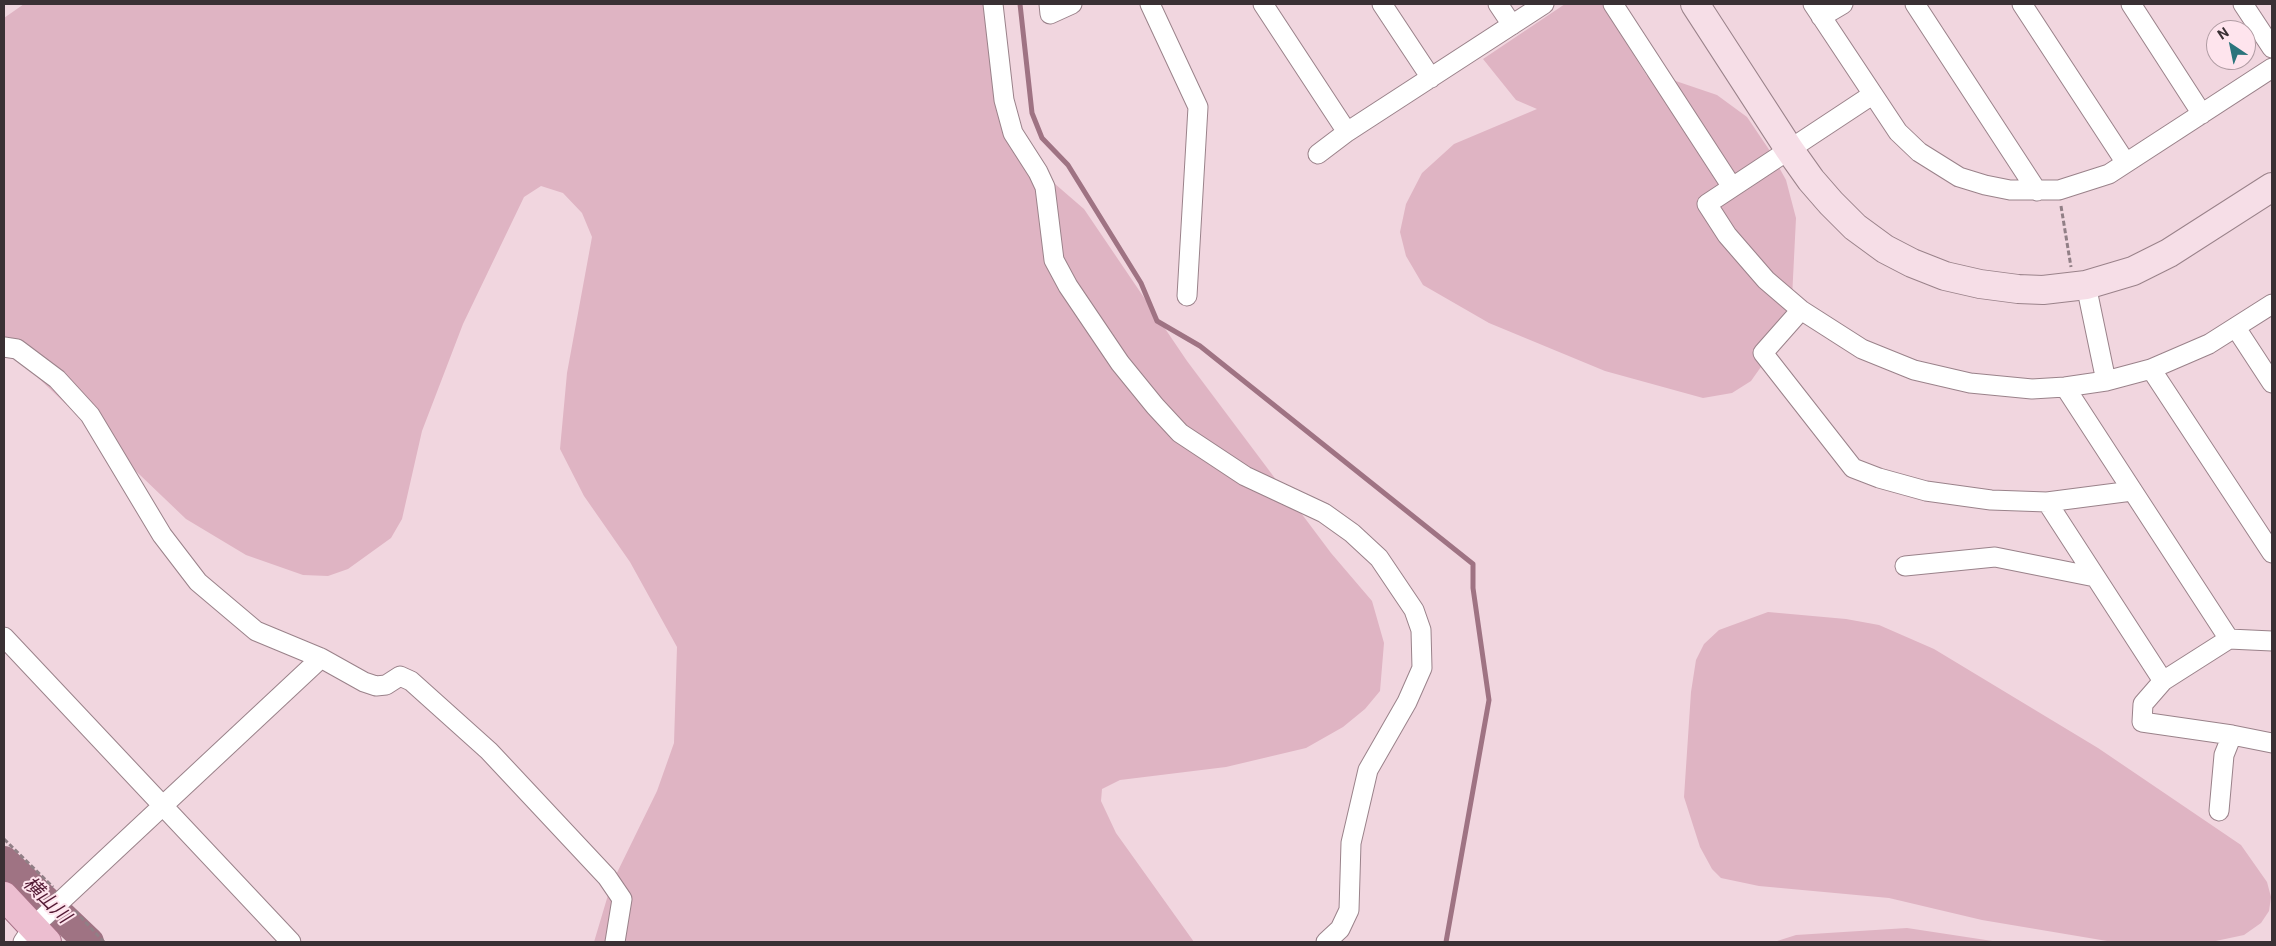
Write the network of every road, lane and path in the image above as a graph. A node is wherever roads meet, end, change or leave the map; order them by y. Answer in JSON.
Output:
{"nodes":[{"id":1,"x":993,"y":4,"type":"edge"},
{"id":2,"x":1049,"y":4,"type":"edge"},
{"id":3,"x":1072,"y":4,"type":"edge"},
{"id":4,"x":1150,"y":4,"type":"edge"},
{"id":5,"x":1263,"y":4,"type":"edge"},
{"id":6,"x":1382,"y":4,"type":"edge"},
{"id":7,"x":1498,"y":4,"type":"edge"},
{"id":8,"x":1544,"y":4,"type":"edge"},
{"id":9,"x":1613,"y":4,"type":"edge"},
{"id":10,"x":1695,"y":4,"type":"edge"},
{"id":11,"x":1843,"y":4,"type":"edge"},
{"id":12,"x":1915,"y":4,"type":"edge"},
{"id":13,"x":2022,"y":4,"type":"edge"},
{"id":14,"x":2131,"y":4,"type":"edge"},
{"id":15,"x":2243,"y":4,"type":"edge"},
{"id":16,"x":1817,"y":11,"type":"edge"},
{"id":17,"x":1512,"y":25,"type":"junction"},
{"id":18,"x":2272,"y":48,"type":"edge"},
{"id":19,"x":2272,"y":68,"type":"edge"},
{"id":20,"x":1430,"y":78,"type":"junction"},
{"id":21,"x":1872,"y":95,"type":"junction"},
{"id":22,"x":2202,"y":114,"type":"junction"},
{"id":23,"x":1347,"y":132,"type":"junction"},
{"id":24,"x":1789,"y":149,"type":"junction"},
{"id":25,"x":1318,"y":154,"type":"dead end"},
{"id":26,"x":2126,"y":163,"type":"junction"},
{"id":27,"x":1732,"y":187,"type":"junction"},
{"id":28,"x":2272,"y":187,"type":"edge"},
{"id":29,"x":2059,"y":190,"type":"junction"},
{"id":30,"x":2037,"y":191,"type":"junction"},
{"id":31,"x":2080,"y":286,"type":"junction"},
{"id":32,"x":1187,"y":296,"type":"dead end"},
{"id":33,"x":2272,"y":304,"type":"edge"},
{"id":34,"x":1800,"y":310,"type":"junction"},
{"id":35,"x":2236,"y":328,"type":"junction"},
{"id":36,"x":4,"y":347,"type":"edge"},
{"id":37,"x":2151,"y":369,"type":"junction"},
{"id":38,"x":2106,"y":381,"type":"junction"},
{"id":39,"x":2272,"y":383,"type":"edge"},
{"id":40,"x":2065,"y":387,"type":"junction"},
{"id":41,"x":2132,"y":491,"type":"junction"},
{"id":42,"x":2047,"y":502,"type":"junction"},
{"id":43,"x":2272,"y":553,"type":"edge"},
{"id":44,"x":1905,"y":566,"type":"dead end"},
{"id":45,"x":2095,"y":577,"type":"junction"},
{"id":46,"x":4,"y":637,"type":"edge"},
{"id":47,"x":2229,"y":639,"type":"junction"},
{"id":48,"x":2272,"y":641,"type":"edge"},
{"id":49,"x":322,"y":658,"type":"junction"},
{"id":50,"x":2163,"y":681,"type":"junction"},
{"id":51,"x":2232,"y":735,"type":"junction"},
{"id":52,"x":2272,"y":742,"type":"edge"},
{"id":53,"x":164,"y":807,"type":"junction"},
{"id":54,"x":2219,"y":811,"type":"dead end"},
{"id":55,"x":4,"y":839,"type":"edge"},
{"id":56,"x":4,"y":896,"type":"edge"},
{"id":57,"x":66,"y":898,"type":"junction"},
{"id":58,"x":34,"y":937,"type":"edge"},
{"id":59,"x":104,"y":942,"type":"edge"},
{"id":60,"x":291,"y":942,"type":"edge"},
{"id":61,"x":615,"y":942,"type":"edge"},
{"id":62,"x":1326,"y":942,"type":"edge"}],
"edges":[{"from":1,"to":62,"type":"street"},
{"from":2,"to":3,"type":"street"},
{"from":4,"to":32,"type":"street"},
{"from":5,"to":23,"type":"street"},
{"from":6,"to":20,"type":"street"},
{"from":7,"to":17,"type":"street"},
{"from":8,"to":17,"type":"street"},
{"from":9,"to":27,"type":"street"},
{"from":10,"to":24,"type":"street"},
{"from":11,"to":16,"type":"street"},
{"from":12,"to":30,"type":"street"},
{"from":13,"to":26,"type":"street"},
{"from":14,"to":22,"type":"street"},
{"from":15,"to":18,"type":"street"},
{"from":16,"to":21,"type":"street"},
{"from":17,"to":20,"type":"street"},
{"from":19,"to":22,"type":"street"},
{"from":20,"to":23,"type":"street"},
{"from":21,"to":24,"type":"street"},
{"from":21,"to":30,"type":"street"},
{"from":22,"to":26,"type":"street"},
{"from":23,"to":25,"type":"street"},
{"from":24,"to":27,"type":"street"},
{"from":24,"to":31,"type":"street"},
{"from":26,"to":29,"type":"street"},
{"from":27,"to":34,"type":"street"},
{"from":28,"to":31,"type":"street"},
{"from":29,"to":30,"type":"street"},
{"from":29,"to":31,"type":"path"},
{"from":31,"to":38,"type":"street"},
{"from":33,"to":35,"type":"street"},
{"from":34,"to":40,"type":"street"},
{"from":34,"to":42,"type":"street"},
{"from":35,"to":37,"type":"street"},
{"from":35,"to":39,"type":"street"},
{"from":36,"to":49,"type":"street"},
{"from":37,"to":38,"type":"street"},
{"from":37,"to":43,"type":"street"},
{"from":38,"to":40,"type":"street"},
{"from":40,"to":41,"type":"street"},
{"from":41,"to":42,"type":"street"},
{"from":41,"to":47,"type":"street"},
{"from":42,"to":45,"type":"street"},
{"from":44,"to":45,"type":"street"},
{"from":45,"to":50,"type":"street"},
{"from":46,"to":53,"type":"street"},
{"from":47,"to":48,"type":"street"},
{"from":47,"to":50,"type":"street"},
{"from":49,"to":53,"type":"street"},
{"from":49,"to":61,"type":"street"},
{"from":50,"to":51,"type":"street"},
{"from":51,"to":52,"type":"street"},
{"from":51,"to":54,"type":"street"},
{"from":53,"to":57,"type":"street"},
{"from":53,"to":60,"type":"street"},
{"from":55,"to":57,"type":"path"},
{"from":56,"to":58,"type":"main road"},
{"from":57,"to":58,"type":"street"},
{"from":57,"to":59,"type":"path"}]}
